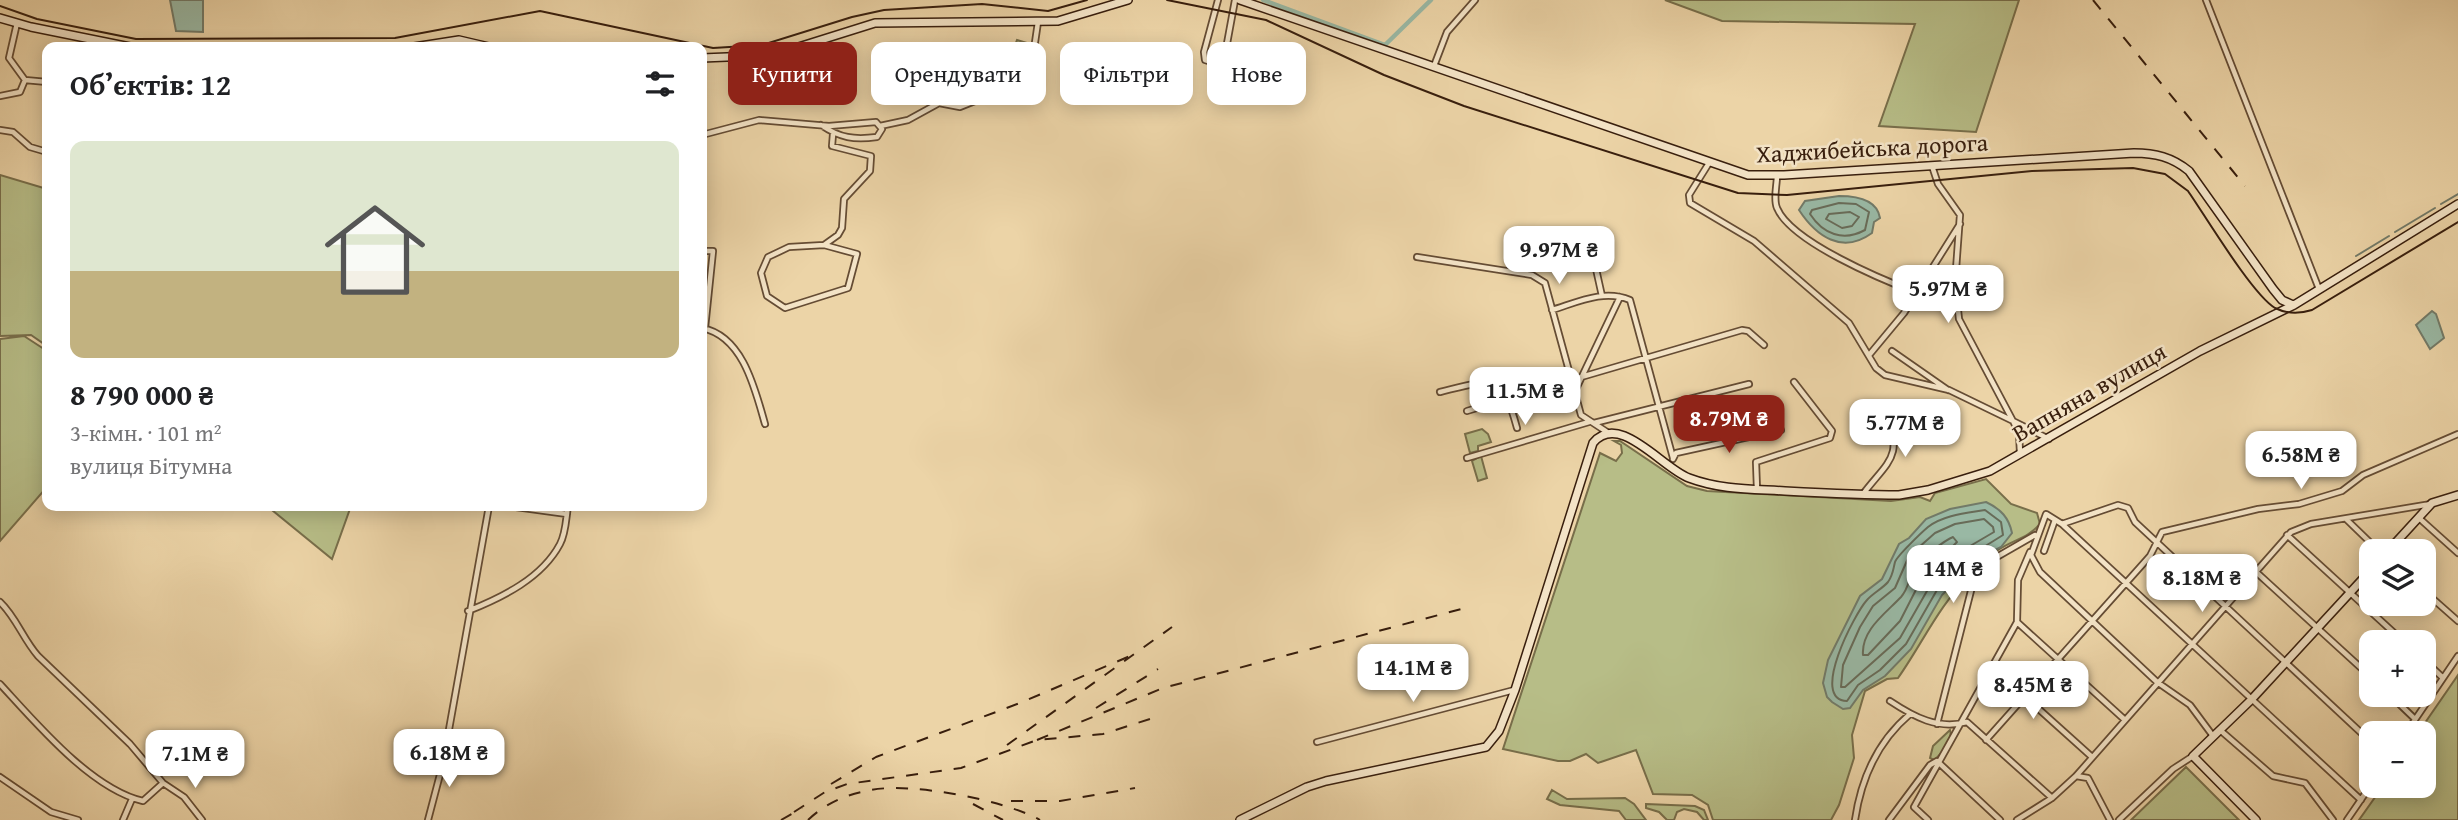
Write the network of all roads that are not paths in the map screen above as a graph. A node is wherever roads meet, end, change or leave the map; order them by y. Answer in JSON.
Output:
{"nodes":[{"id":1,"x":1128,"y":0,"type":"edge"},
{"id":2,"x":1219,"y":0,"type":"edge"},
{"id":3,"x":1235,"y":0,"type":"edge"},
{"id":4,"x":1240,"y":0,"type":"edge"},
{"id":5,"x":1475,"y":0,"type":"edge"},
{"id":6,"x":2206,"y":0,"type":"edge"},
{"id":7,"x":0,"y":18,"type":"edge"},
{"id":8,"x":1038,"y":22,"type":"junction"},
{"id":9,"x":17,"y":23,"type":"junction"},
{"id":10,"x":93,"y":42,"type":"edge"},
{"id":11,"x":446,"y":42,"type":"edge"},
{"id":12,"x":468,"y":42,"type":"edge"},
{"id":13,"x":814,"y":42,"type":"edge"},
{"id":14,"x":1035,"y":42,"type":"edge"},
{"id":15,"x":1227,"y":42,"type":"edge"},
{"id":16,"x":707,"y":58,"type":"edge"},
{"id":17,"x":728,"y":59,"type":"edge"},
{"id":18,"x":1207,"y":61,"type":"edge"},
{"id":19,"x":1434,"y":66,"type":"junction"},
{"id":20,"x":25,"y":80,"type":"junction"},
{"id":21,"x":42,"y":82,"type":"edge"},
{"id":22,"x":0,"y":96,"type":"edge"},
{"id":23,"x":935,"y":105,"type":"edge"},
{"id":24,"x":821,"y":125,"type":"junction"},
{"id":25,"x":880,"y":126,"type":"junction"},
{"id":26,"x":0,"y":130,"type":"edge"},
{"id":27,"x":707,"y":134,"type":"edge"},
{"id":28,"x":833,"y":134,"type":"junction"},
{"id":29,"x":42,"y":151,"type":"edge"},
{"id":30,"x":1709,"y":163,"type":"junction"},
{"id":31,"x":1932,"y":166,"type":"junction"},
{"id":32,"x":1777,"y":175,"type":"junction"},
{"id":33,"x":2458,"y":204,"type":"edge"},
{"id":34,"x":1961,"y":223,"type":"junction"},
{"id":35,"x":824,"y":245,"type":"junction"},
{"id":36,"x":707,"y":251,"type":"edge"},
{"id":37,"x":1417,"y":257,"type":"dead end"},
{"id":38,"x":1596,"y":269,"type":"dead end"},
{"id":39,"x":1926,"y":278,"type":"junction"},
{"id":40,"x":1955,"y":290,"type":"junction"},
{"id":41,"x":2320,"y":290,"type":"junction"},
{"id":42,"x":1917,"y":293,"type":"junction"},
{"id":43,"x":1602,"y":296,"type":"junction"},
{"id":44,"x":707,"y":297,"type":"edge"},
{"id":45,"x":1620,"y":297,"type":"junction"},
{"id":46,"x":2294,"y":305,"type":"junction"},
{"id":47,"x":1552,"y":310,"type":"junction"},
{"id":48,"x":707,"y":330,"type":"edge"},
{"id":49,"x":1764,"y":345,"type":"dead end"},
{"id":50,"x":1892,"y":351,"type":"dead end"},
{"id":51,"x":1870,"y":354,"type":"junction"},
{"id":52,"x":1645,"y":358,"type":"junction"},
{"id":53,"x":1584,"y":375,"type":"junction"},
{"id":54,"x":1571,"y":380,"type":"junction"},
{"id":55,"x":1794,"y":382,"type":"dead end"},
{"id":56,"x":1749,"y":384,"type":"dead end"},
{"id":57,"x":1574,"y":390,"type":"junction"},
{"id":58,"x":1949,"y":390,"type":"junction"},
{"id":59,"x":1440,"y":392,"type":"dead end"},
{"id":60,"x":1509,"y":396,"type":"junction"},
{"id":61,"x":1658,"y":406,"type":"junction"},
{"id":62,"x":1467,"y":411,"type":"dead end"},
{"id":63,"x":1884,"y":412,"type":"dead end"},
{"id":64,"x":2014,"y":421,"type":"junction"},
{"id":65,"x":1592,"y":422,"type":"junction"},
{"id":66,"x":765,"y":424,"type":"dead end"},
{"id":67,"x":1517,"y":428,"type":"dead end"},
{"id":68,"x":1781,"y":430,"type":"dead end"},
{"id":69,"x":1607,"y":432,"type":"junction"},
{"id":70,"x":2458,"y":434,"type":"edge"},
{"id":71,"x":2049,"y":439,"type":"junction"},
{"id":72,"x":2020,"y":455,"type":"junction"},
{"id":73,"x":1467,"y":458,"type":"dead end"},
{"id":74,"x":1671,"y":462,"type":"junction"},
{"id":75,"x":1757,"y":489,"type":"junction"},
{"id":76,"x":1862,"y":495,"type":"junction"},
{"id":77,"x":2458,"y":495,"type":"edge"},
{"id":78,"x":2432,"y":503,"type":"junction"},
{"id":79,"x":488,"y":511,"type":"edge"},
{"id":80,"x":545,"y":511,"type":"edge"},
{"id":81,"x":567,"y":511,"type":"edge"},
{"id":82,"x":567,"y":514,"type":"junction"},
{"id":83,"x":2419,"y":518,"type":"junction"},
{"id":84,"x":2346,"y":519,"type":"junction"},
{"id":85,"x":2055,"y":520,"type":"junction"},
{"id":86,"x":2062,"y":524,"type":"junction"},
{"id":87,"x":2036,"y":534,"type":"junction"},
{"id":88,"x":2287,"y":535,"type":"junction"},
{"id":89,"x":2367,"y":539,"type":"edge"},
{"id":90,"x":2399,"y":539,"type":"edge"},
{"id":91,"x":2157,"y":542,"type":"junction"},
{"id":92,"x":2032,"y":548,"type":"junction"},
{"id":93,"x":2044,"y":551,"type":"dead end"},
{"id":94,"x":2458,"y":553,"type":"edge"},
{"id":95,"x":2255,"y":571,"type":"junction"},
{"id":96,"x":2125,"y":584,"type":"junction"},
{"id":97,"x":2359,"y":584,"type":"edge"},
{"id":98,"x":2351,"y":593,"type":"junction"},
{"id":99,"x":0,"y":602,"type":"edge"},
{"id":100,"x":2436,"y":602,"type":"edge"},
{"id":101,"x":2224,"y":608,"type":"junction"},
{"id":102,"x":468,"y":611,"type":"junction"},
{"id":103,"x":2091,"y":621,"type":"junction"},
{"id":104,"x":2458,"y":621,"type":"edge"},
{"id":105,"x":2017,"y":622,"type":"junction"},
{"id":106,"x":2320,"y":628,"type":"junction"},
{"id":107,"x":2391,"y":630,"type":"edge"},
{"id":108,"x":2191,"y":644,"type":"junction"},
{"id":109,"x":2458,"y":656,"type":"edge"},
{"id":110,"x":2058,"y":659,"type":"junction"},
{"id":111,"x":2286,"y":664,"type":"junction"},
{"id":112,"x":2359,"y":665,"type":"edge"},
{"id":113,"x":1992,"y":667,"type":"junction"},
{"id":114,"x":2436,"y":671,"type":"edge"},
{"id":115,"x":2443,"y":678,"type":"junction"},
{"id":116,"x":2157,"y":682,"type":"junction"},
{"id":117,"x":0,"y":684,"type":"edge"},
{"id":118,"x":1515,"y":690,"type":"junction"},
{"id":119,"x":2024,"y":696,"type":"junction"},
{"id":120,"x":2251,"y":700,"type":"junction"},
{"id":121,"x":1890,"y":701,"type":"dead end"},
{"id":122,"x":2402,"y":707,"type":"edge"},
{"id":123,"x":1910,"y":713,"type":"junction"},
{"id":124,"x":2415,"y":719,"type":"joint"},
{"id":125,"x":2125,"y":720,"type":"junction"},
{"id":126,"x":1937,"y":724,"type":"junction"},
{"id":127,"x":1958,"y":725,"type":"junction"},
{"id":128,"x":2221,"y":730,"type":"junction"},
{"id":129,"x":2359,"y":731,"type":"edge"},
{"id":130,"x":2214,"y":736,"type":"junction"},
{"id":131,"x":1986,"y":740,"type":"junction"},
{"id":132,"x":1317,"y":742,"type":"dead end"},
{"id":133,"x":2193,"y":756,"type":"junction"},
{"id":134,"x":2092,"y":757,"type":"junction"},
{"id":135,"x":1938,"y":762,"type":"junction"},
{"id":136,"x":2086,"y":764,"type":"junction"},
{"id":137,"x":2076,"y":776,"type":"junction"},
{"id":138,"x":0,"y":777,"type":"edge"},
{"id":139,"x":2088,"y":778,"type":"junction"},
{"id":140,"x":163,"y":783,"type":"junction"},
{"id":141,"x":2052,"y":798,"type":"junction"},
{"id":142,"x":132,"y":799,"type":"junction"},
{"id":143,"x":2361,"y":800,"type":"joint"},
{"id":144,"x":2020,"y":819,"type":"edge"},
{"id":145,"x":79,"y":820,"type":"edge"},
{"id":146,"x":123,"y":820,"type":"edge"},
{"id":147,"x":202,"y":820,"type":"edge"},
{"id":148,"x":428,"y":820,"type":"edge"},
{"id":149,"x":1240,"y":820,"type":"edge"},
{"id":150,"x":1855,"y":820,"type":"edge"},
{"id":151,"x":1889,"y":820,"type":"edge"},
{"id":152,"x":1928,"y":820,"type":"edge"},
{"id":153,"x":2000,"y":820,"type":"edge"},
{"id":154,"x":2110,"y":820,"type":"edge"},
{"id":155,"x":2119,"y":820,"type":"edge"},
{"id":156,"x":2256,"y":820,"type":"edge"},
{"id":157,"x":2333,"y":820,"type":"edge"},
{"id":158,"x":2347,"y":820,"type":"edge"}],
"edges":[{"from":1,"to":8,"type":"street"},
{"from":2,"to":18,"type":"street"},
{"from":3,"to":15,"type":"street"},
{"from":4,"to":19,"type":"street","name":"Хаджибейська дорога"},
{"from":5,"to":19,"type":"street"},
{"from":6,"to":41,"type":"street"},
{"from":7,"to":9,"type":"street"},
{"from":8,"to":13,"type":"street"},
{"from":8,"to":14,"type":"street"},
{"from":9,"to":10,"type":"street"},
{"from":9,"to":20,"type":"street"},
{"from":11,"to":12,"type":"street"},
{"from":16,"to":17,"type":"street"},
{"from":19,"to":30,"type":"street","name":"Хаджибейська дорога"},
{"from":20,"to":21,"type":"street"},
{"from":20,"to":22,"type":"street"},
{"from":23,"to":25,"type":"street"},
{"from":24,"to":25,"type":"street"},
{"from":24,"to":27,"type":"street"},
{"from":24,"to":28,"type":"street"},
{"from":25,"to":28,"type":"street"},
{"from":26,"to":29,"type":"street"},
{"from":28,"to":35,"type":"street"},
{"from":30,"to":32,"type":"street","name":"Хаджибейська дорога"},
{"from":30,"to":51,"type":"street"},
{"from":31,"to":32,"type":"street","name":"Хаджибейська дорога"},
{"from":31,"to":34,"type":"street"},
{"from":31,"to":46,"type":"street","name":"Хаджибейська дорога"},
{"from":32,"to":42,"type":"street"},
{"from":33,"to":41,"type":"street","name":"Вапняна вулиця"},
{"from":34,"to":39,"type":"street"},
{"from":34,"to":40,"type":"street"},
{"from":35,"to":35,"type":"street"},
{"from":36,"to":44,"type":"street"},
{"from":37,"to":47,"type":"street"},
{"from":38,"to":43,"type":"street"},
{"from":39,"to":40,"type":"street"},
{"from":39,"to":42,"type":"street"},
{"from":40,"to":64,"type":"street"},
{"from":41,"to":46,"type":"street","name":"Вапняна вулиця"},
{"from":42,"to":51,"type":"street"},
{"from":43,"to":45,"type":"street"},
{"from":43,"to":47,"type":"street"},
{"from":45,"to":52,"type":"street"},
{"from":45,"to":53,"type":"street"},
{"from":46,"to":71,"type":"street","name":"Вапняна вулиця"},
{"from":47,"to":54,"type":"street"},
{"from":48,"to":66,"type":"street"},
{"from":49,"to":52,"type":"street"},
{"from":50,"to":58,"type":"street"},
{"from":51,"to":58,"type":"street"},
{"from":52,"to":53,"type":"street"},
{"from":52,"to":61,"type":"street"},
{"from":53,"to":54,"type":"street"},
{"from":53,"to":57,"type":"street"},
{"from":54,"to":57,"type":"street"},
{"from":55,"to":75,"type":"street"},
{"from":56,"to":61,"type":"street"},
{"from":57,"to":60,"type":"street"},
{"from":57,"to":65,"type":"street"},
{"from":58,"to":64,"type":"street"},
{"from":59,"to":60,"type":"street"},
{"from":60,"to":62,"type":"street"},
{"from":60,"to":67,"type":"street"},
{"from":61,"to":65,"type":"street"},
{"from":61,"to":74,"type":"street"},
{"from":63,"to":76,"type":"street"},
{"from":64,"to":71,"type":"street"},
{"from":64,"to":72,"type":"street"},
{"from":65,"to":69,"type":"street"},
{"from":65,"to":73,"type":"street"},
{"from":68,"to":74,"type":"street"},
{"from":69,"to":74,"type":"street","name":"Вапняна вулиця"},
{"from":69,"to":118,"type":"street"},
{"from":70,"to":91,"type":"street"},
{"from":71,"to":72,"type":"street","name":"Вапняна вулиця"},
{"from":72,"to":76,"type":"street","name":"Вапняна вулиця"},
{"from":74,"to":75,"type":"street","name":"Вапняна вулиця"},
{"from":75,"to":76,"type":"street","name":"Вапняна вулиця"},
{"from":77,"to":78,"type":"street"},
{"from":78,"to":83,"type":"street"},
{"from":78,"to":84,"type":"street"},
{"from":79,"to":102,"type":"street"},
{"from":80,"to":82,"type":"street"},
{"from":81,"to":82,"type":"street"},
{"from":82,"to":102,"type":"street"},
{"from":83,"to":90,"type":"street"},
{"from":83,"to":94,"type":"street"},
{"from":84,"to":88,"type":"street"},
{"from":84,"to":89,"type":"street"},
{"from":85,"to":86,"type":"street"},
{"from":85,"to":87,"type":"street"},
{"from":85,"to":93,"type":"street"},
{"from":86,"to":91,"type":"street"},
{"from":86,"to":96,"type":"street"},
{"from":87,"to":92,"type":"street"},
{"from":87,"to":126,"type":"street"},
{"from":88,"to":95,"type":"street"},
{"from":88,"to":98,"type":"street"},
{"from":91,"to":96,"type":"street"},
{"from":91,"to":101,"type":"street"},
{"from":92,"to":103,"type":"street"},
{"from":92,"to":105,"type":"street"},
{"from":95,"to":101,"type":"street"},
{"from":95,"to":106,"type":"street"},
{"from":96,"to":103,"type":"street"},
{"from":96,"to":108,"type":"street"},
{"from":97,"to":98,"type":"street"},
{"from":98,"to":106,"type":"street"},
{"from":98,"to":107,"type":"street"},
{"from":99,"to":140,"type":"street"},
{"from":100,"to":104,"type":"street"},
{"from":101,"to":108,"type":"street"},
{"from":101,"to":111,"type":"street"},
{"from":102,"to":148,"type":"street"},
{"from":103,"to":110,"type":"street"},
{"from":103,"to":116,"type":"street"},
{"from":105,"to":110,"type":"street"},
{"from":105,"to":113,"type":"street"},
{"from":106,"to":111,"type":"street"},
{"from":106,"to":112,"type":"street"},
{"from":108,"to":116,"type":"street"},
{"from":108,"to":120,"type":"street"},
{"from":109,"to":115,"type":"street"},
{"from":110,"to":119,"type":"street"},
{"from":110,"to":125,"type":"street"},
{"from":111,"to":120,"type":"street"},
{"from":111,"to":129,"type":"street"},
{"from":113,"to":119,"type":"street"},
{"from":113,"to":127,"type":"street"},
{"from":114,"to":115,"type":"street"},
{"from":115,"to":124,"type":"street"},
{"from":116,"to":125,"type":"street"},
{"from":116,"to":130,"type":"street"},
{"from":117,"to":142,"type":"street"},
{"from":118,"to":132,"type":"street"},
{"from":118,"to":149,"type":"street"},
{"from":119,"to":131,"type":"street"},
{"from":119,"to":134,"type":"street"},
{"from":120,"to":128,"type":"street"},
{"from":120,"to":143,"type":"street"},
{"from":121,"to":123,"type":"street"},
{"from":122,"to":124,"type":"street"},
{"from":123,"to":126,"type":"street"},
{"from":123,"to":150,"type":"street"},
{"from":125,"to":134,"type":"street"},
{"from":126,"to":127,"type":"street"},
{"from":127,"to":131,"type":"street"},
{"from":127,"to":135,"type":"street"},
{"from":128,"to":130,"type":"street"},
{"from":128,"to":157,"type":"street"},
{"from":130,"to":133,"type":"street"},
{"from":131,"to":141,"type":"street"},
{"from":133,"to":155,"type":"street"},
{"from":133,"to":156,"type":"street"},
{"from":134,"to":136,"type":"street"},
{"from":135,"to":151,"type":"street"},
{"from":135,"to":152,"type":"street"},
{"from":135,"to":153,"type":"street"},
{"from":136,"to":137,"type":"street"},
{"from":136,"to":139,"type":"street"},
{"from":137,"to":139,"type":"street"},
{"from":137,"to":141,"type":"street"},
{"from":138,"to":145,"type":"street"},
{"from":139,"to":154,"type":"street"},
{"from":140,"to":142,"type":"street"},
{"from":140,"to":147,"type":"street"},
{"from":141,"to":144,"type":"street"},
{"from":142,"to":146,"type":"street"},
{"from":143,"to":158,"type":"street"}]}
